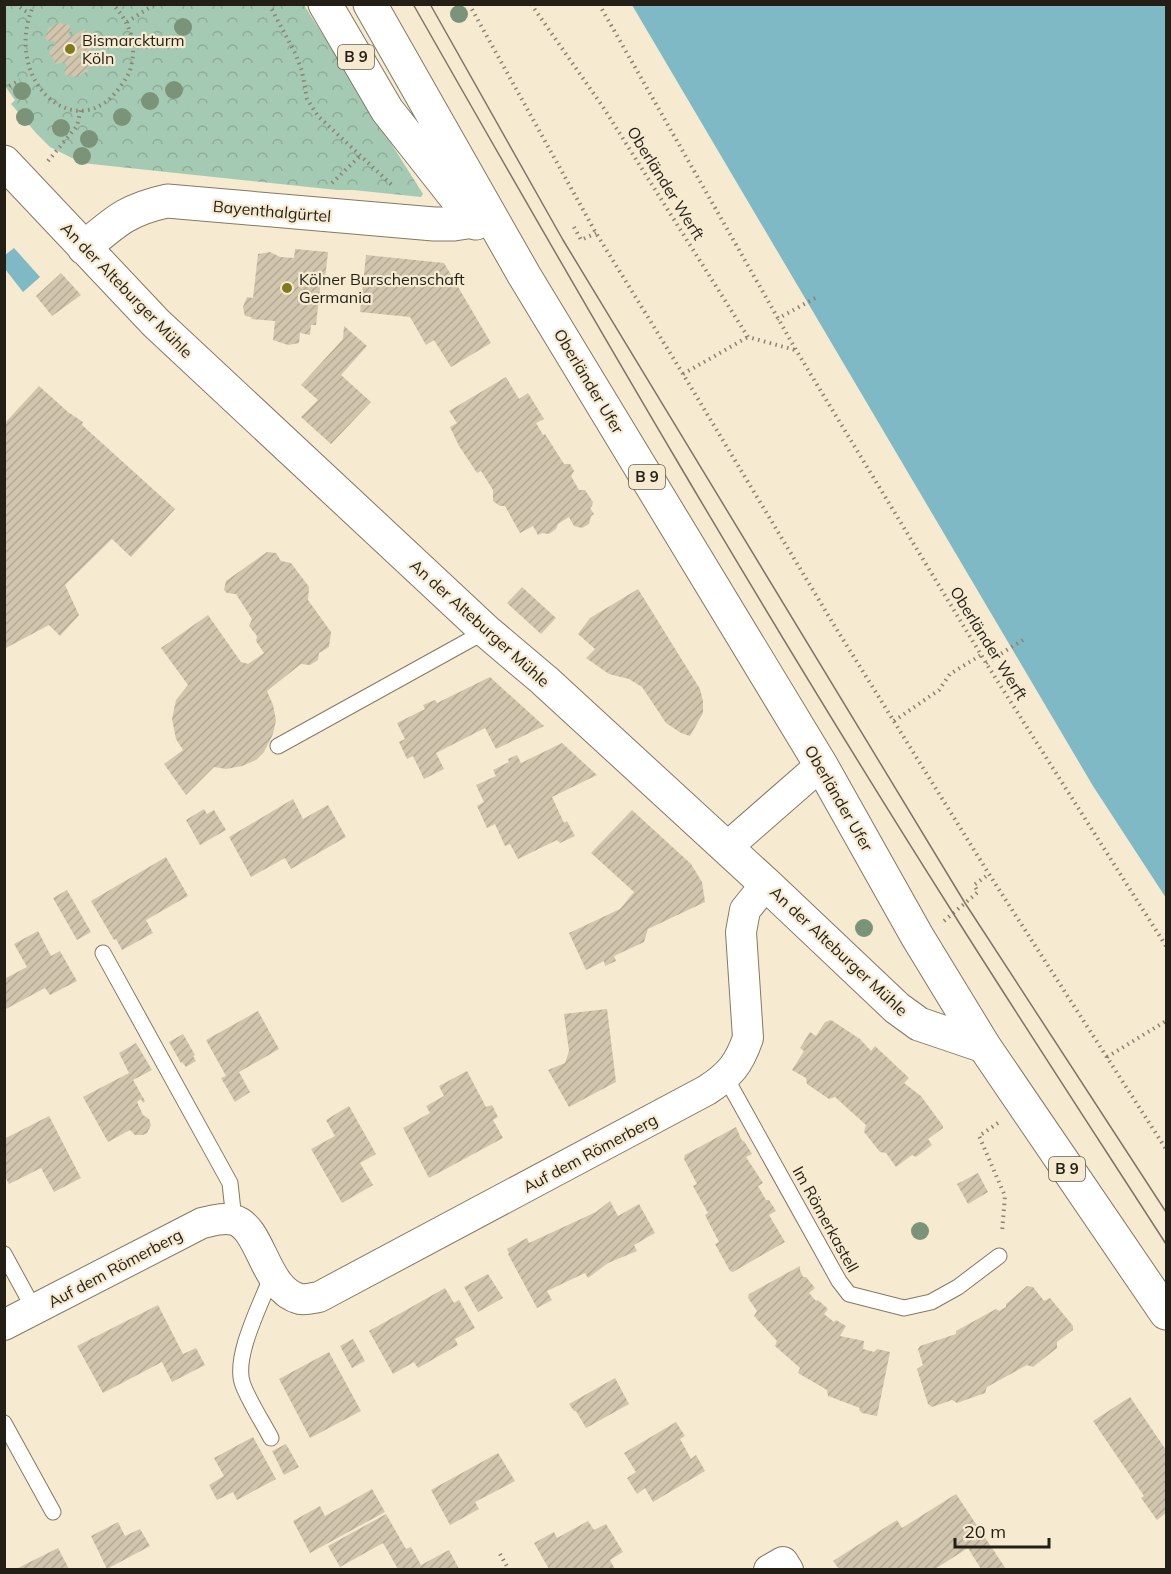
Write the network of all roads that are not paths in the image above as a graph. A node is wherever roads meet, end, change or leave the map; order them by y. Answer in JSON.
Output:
{"nodes":[{"id":1,"x":325,"y":4,"type":"edge"},
{"id":2,"x":369,"y":4,"type":"edge"},
{"id":3,"x":4,"y":162,"type":"edge"},
{"id":4,"x":474,"y":221,"type":"junction"},
{"id":5,"x":84,"y":248,"type":"junction"},
{"id":6,"x":525,"y":275,"type":"junction"},
{"id":7,"x":486,"y":631,"type":"junction"},
{"id":8,"x":278,"y":746,"type":"dead end"},
{"id":9,"x":821,"y":765,"type":"junction"},
{"id":10,"x":726,"y":848,"type":"junction"},
{"id":11,"x":766,"y":884,"type":"junction"},
{"id":12,"x":103,"y":953,"type":"dead end"},
{"id":13,"x":984,"y":1046,"type":"junction"},
{"id":14,"x":726,"y":1077,"type":"junction"},
{"id":15,"x":234,"y":1220,"type":"junction"},
{"id":16,"x":4,"y":1254,"type":"edge"},
{"id":17,"x":999,"y":1256,"type":"dead end"},
{"id":18,"x":272,"y":1275,"type":"junction"},
{"id":19,"x":35,"y":1311,"type":"junction"},
{"id":20,"x":1167,"y":1313,"type":"edge"},
{"id":21,"x":4,"y":1325,"type":"edge"},
{"id":22,"x":4,"y":1423,"type":"edge"},
{"id":23,"x":272,"y":1438,"type":"dead end"},
{"id":24,"x":53,"y":1512,"type":"dead end"}],
"edges":[{"from":1,"to":4,"type":"main road","name":"Oberländer Ufer","number":"B 9"},
{"from":2,"to":6,"type":"main road","name":"Oberländer Ufer","number":"B 9"},
{"from":3,"to":5,"type":"main road","name":"An der Alteburger Mühle"},
{"from":4,"to":5,"type":"main road","name":"Bayenthalgürtel"},
{"from":4,"to":6,"type":"main road","name":"Oberländer Ufer","number":"B 9"},
{"from":5,"to":7,"type":"main road","name":"An der Alteburger Mühle"},
{"from":6,"to":9,"type":"main road","name":"Oberländer Ufer","number":"B 9"},
{"from":7,"to":8,"type":"lane"},
{"from":7,"to":10,"type":"main road","name":"An der Alteburger Mühle"},
{"from":9,"to":10,"type":"street"},
{"from":9,"to":13,"type":"main road","name":"Oberländer Ufer","number":"B 9"},
{"from":10,"to":11,"type":"main road","name":"An der Alteburger Mühle"},
{"from":11,"to":13,"type":"main road","name":"An der Alteburger Mühle"},
{"from":11,"to":14,"type":"street","name":"Auf dem Römerberg"},
{"from":12,"to":15,"type":"lane"},
{"from":13,"to":20,"type":"main road","name":"Oberländer Ufer","number":"B 9"},
{"from":14,"to":17,"type":"lane","name":"Im Römerkastell"},
{"from":14,"to":18,"type":"street","name":"Auf dem Römerberg"},
{"from":15,"to":18,"type":"street","name":"Auf dem Römerberg"},
{"from":15,"to":19,"type":"street","name":"Auf dem Römerberg"},
{"from":16,"to":19,"type":"lane","name":"Auf dem Römerberg"},
{"from":18,"to":23,"type":"lane"},
{"from":19,"to":21,"type":"street","name":"Auf dem Römerberg"},
{"from":22,"to":24,"type":"lane"}]}
